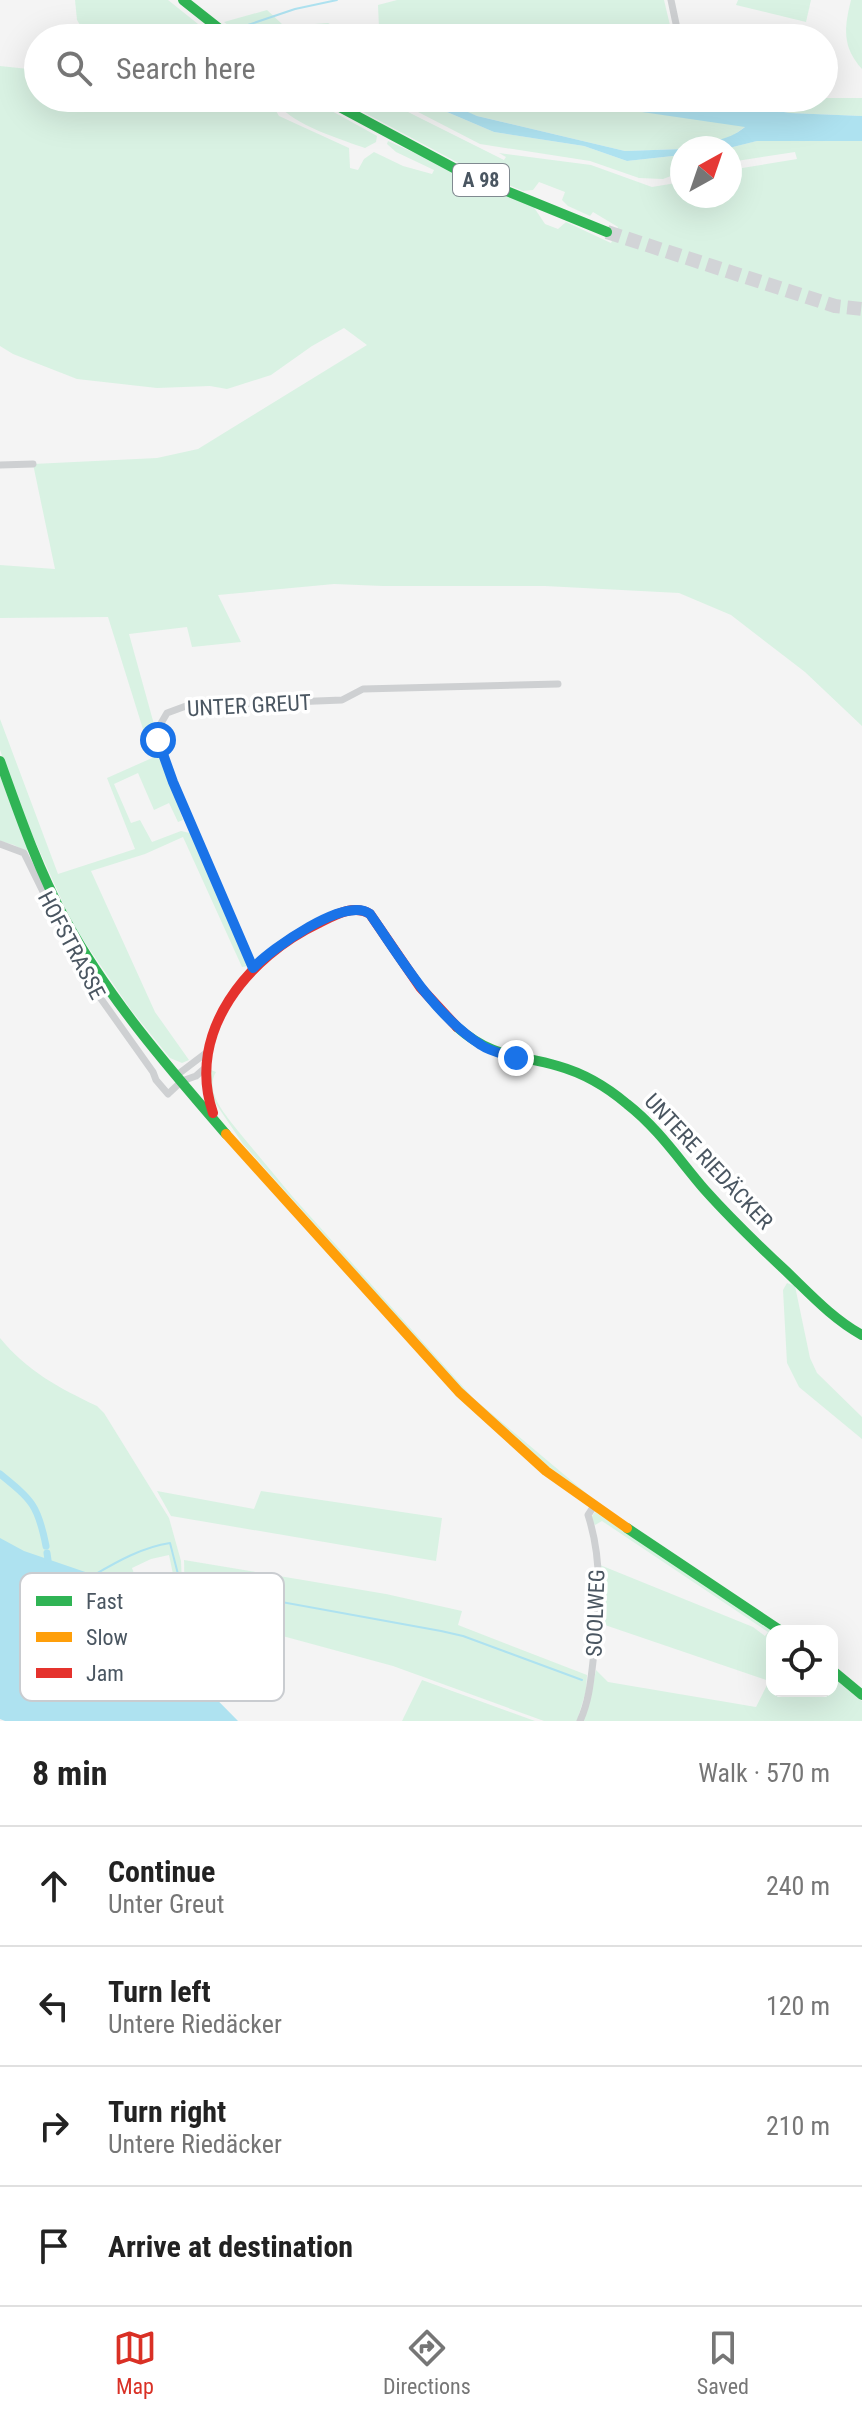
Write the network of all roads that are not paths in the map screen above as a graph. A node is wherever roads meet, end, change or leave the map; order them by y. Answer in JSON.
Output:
{"nodes":[{"id":1,"x":183,"y":0,"type":"edge"},
{"id":2,"x":671,"y":0,"type":"edge"},
{"id":3,"x":212,"y":24,"type":"edge"},
{"id":4,"x":676,"y":24,"type":"edge"},
{"id":5,"x":349,"y":112,"type":"edge"},
{"id":6,"x":607,"y":232,"type":"tunnel mouth"},
{"id":7,"x":33,"y":464,"type":"dead end"},
{"id":8,"x":0,"y":465,"type":"edge"},
{"id":9,"x":558,"y":684,"type":"dead end"},
{"id":10,"x":0,"y":761,"type":"edge"},
{"id":11,"x":0,"y":844,"type":"edge"},
{"id":12,"x":253,"y":968,"type":"junction"},
{"id":13,"x":206,"y":1053,"type":"junction"},
{"id":14,"x":206,"y":1067,"type":"junction"},
{"id":15,"x":179,"y":1078,"type":"junction"},
{"id":16,"x":217,"y":1122,"type":"junction"},
{"id":17,"x":862,"y":1335,"type":"edge"},
{"id":18,"x":594,"y":1506,"type":"junction"},
{"id":19,"x":772,"y":1625,"type":"edge"},
{"id":20,"x":838,"y":1675,"type":"edge"},
{"id":21,"x":862,"y":1695,"type":"edge"},
{"id":22,"x":580,"y":1721,"type":"edge"}],
"edges":[{"from":1,"to":3,"type":"main road"},
{"from":2,"to":4,"type":"street"},
{"from":5,"to":6,"type":"main road","number":"A 98"},
{"from":7,"to":8,"type":"street"},
{"from":9,"to":12,"type":"street","name":"UNTER GREUT"},
{"from":10,"to":15,"type":"main road"},
{"from":11,"to":15,"type":"street","name":"HOFSTRASSE"},
{"from":12,"to":13,"type":"main road","name":"UNTERE RIEDÄCKER"},
{"from":12,"to":17,"type":"main road","name":"UNTERE RIEDÄCKER"},
{"from":13,"to":14,"type":"main road","name":"UNTERE RIEDÄCKER"},
{"from":13,"to":15,"type":"street","name":"UNTERE RIEDÄCKER"},
{"from":14,"to":15,"type":"street"},
{"from":14,"to":16,"type":"main road","name":"UNTERE RIEDÄCKER"},
{"from":15,"to":16,"type":"main road"},
{"from":16,"to":18,"type":"main road"},
{"from":18,"to":19,"type":"main road"},
{"from":18,"to":22,"type":"street","name":"SOOLWEG"},
{"from":20,"to":21,"type":"main road"}]}
